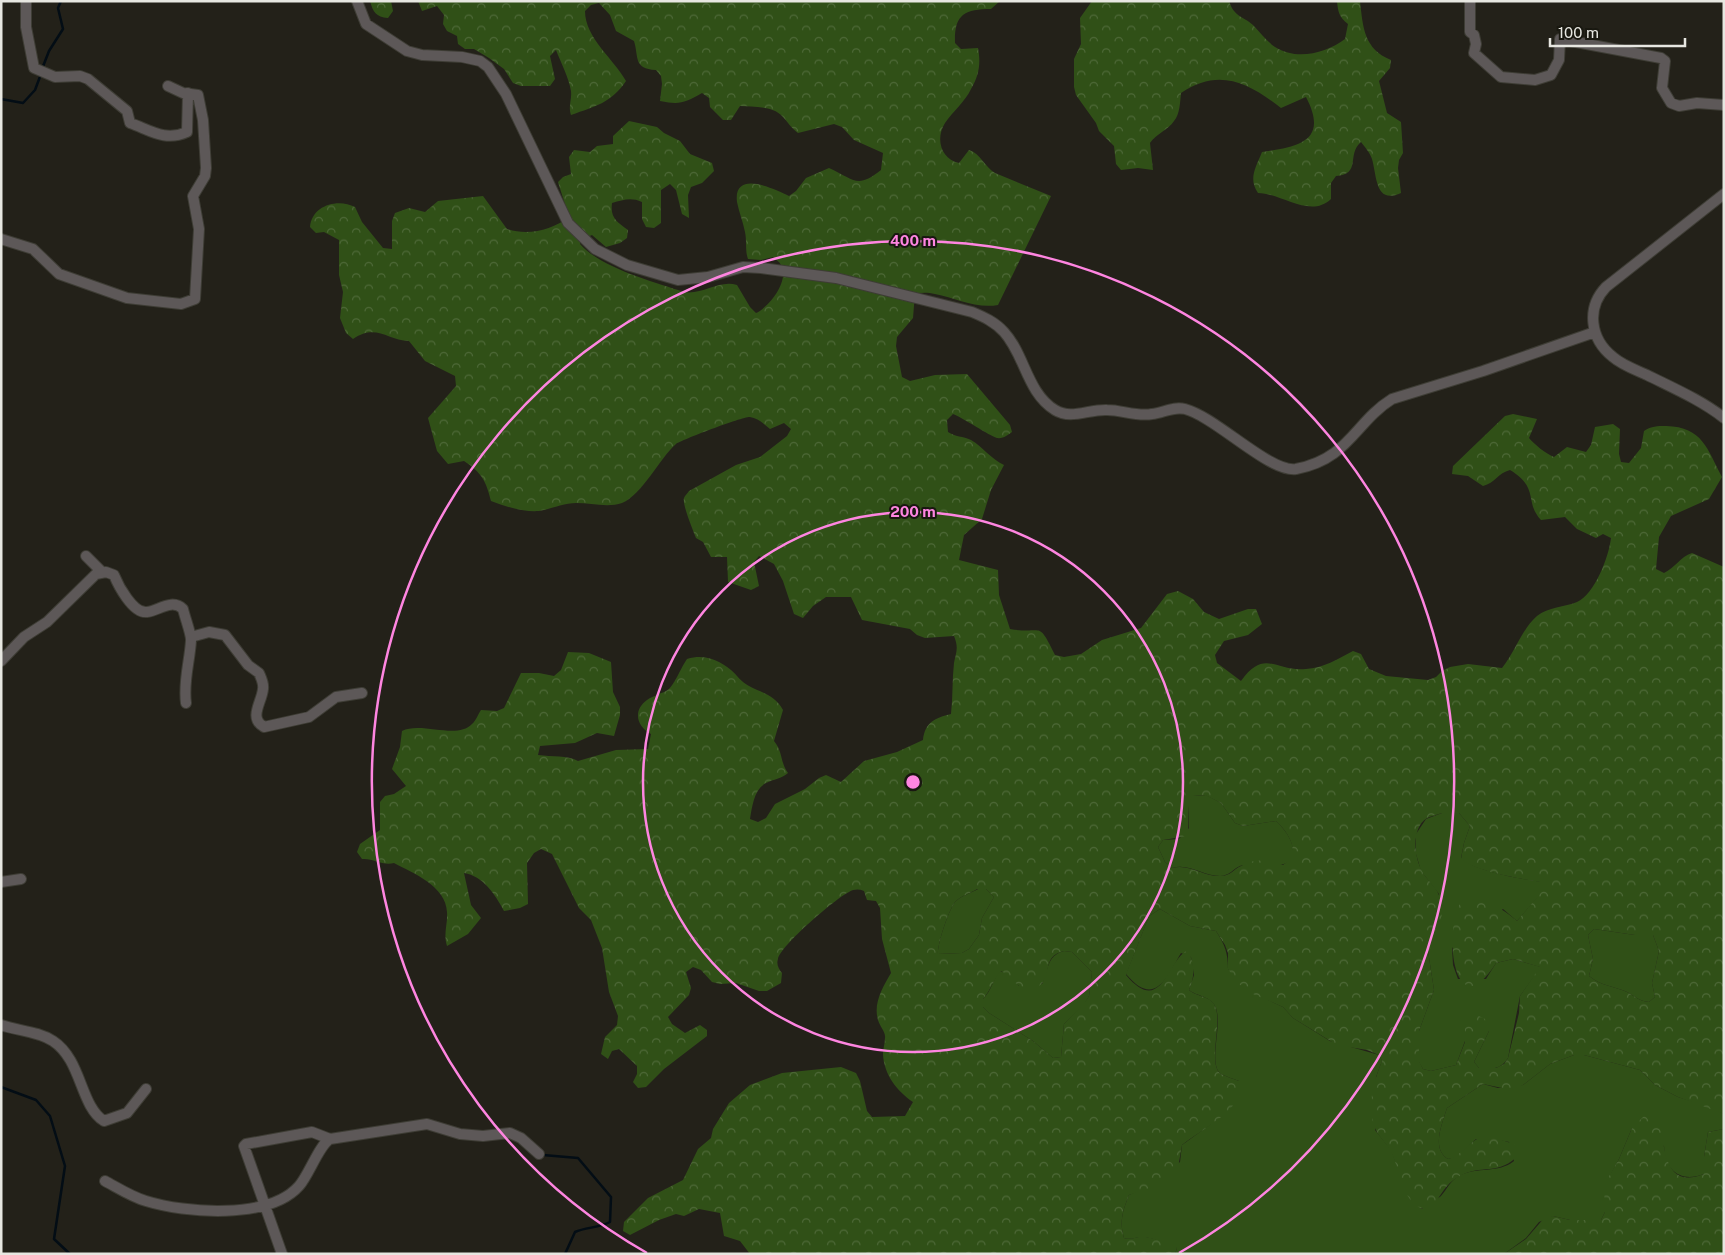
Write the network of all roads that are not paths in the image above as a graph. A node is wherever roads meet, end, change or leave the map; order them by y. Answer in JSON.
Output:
{"nodes":[{"id":1,"x":26,"y":1,"type":"edge"},
{"id":2,"x":357,"y":1,"type":"edge"},
{"id":3,"x":1470,"y":1,"type":"edge"},
{"id":4,"x":168,"y":86,"type":"dead end"},
{"id":5,"x":188,"y":93,"type":"junction"},
{"id":6,"x":1724,"y":105,"type":"edge"},
{"id":7,"x":1724,"y":194,"type":"edge"},
{"id":8,"x":1,"y":239,"type":"edge"},
{"id":9,"x":1595,"y":332,"type":"junction"},
{"id":10,"x":1724,"y":418,"type":"edge"},
{"id":11,"x":86,"y":556,"type":"dead end"},
{"id":12,"x":102,"y":572,"type":"junction"},
{"id":13,"x":191,"y":637,"type":"junction"},
{"id":14,"x":1,"y":661,"type":"edge"},
{"id":15,"x":362,"y":693,"type":"dead end"},
{"id":16,"x":186,"y":703,"type":"dead end"},
{"id":17,"x":22,"y":879,"type":"dead end"},
{"id":18,"x":1,"y":882,"type":"edge"},
{"id":19,"x":1,"y":1025,"type":"edge"},
{"id":20,"x":146,"y":1089,"type":"dead end"},
{"id":21,"x":330,"y":1139,"type":"junction"},
{"id":22,"x":539,"y":1154,"type":"dead end"},
{"id":23,"x":105,"y":1181,"type":"dead end"},
{"id":24,"x":265,"y":1206,"type":"junction"},
{"id":25,"x":282,"y":1254,"type":"edge"}],
"edges":[{"from":1,"to":5,"type":"street"},
{"from":2,"to":9,"type":"street"},
{"from":3,"to":6,"type":"street"},
{"from":4,"to":5,"type":"street"},
{"from":5,"to":8,"type":"street"},
{"from":7,"to":9,"type":"street"},
{"from":9,"to":10,"type":"street"},
{"from":11,"to":12,"type":"street"},
{"from":12,"to":13,"type":"street"},
{"from":12,"to":14,"type":"street"},
{"from":13,"to":15,"type":"street"},
{"from":13,"to":16,"type":"street"},
{"from":17,"to":18,"type":"street"},
{"from":19,"to":20,"type":"street"},
{"from":21,"to":22,"type":"street"},
{"from":21,"to":24,"type":"street"},
{"from":21,"to":24,"type":"street"},
{"from":23,"to":24,"type":"street"},
{"from":24,"to":25,"type":"street"}]}
